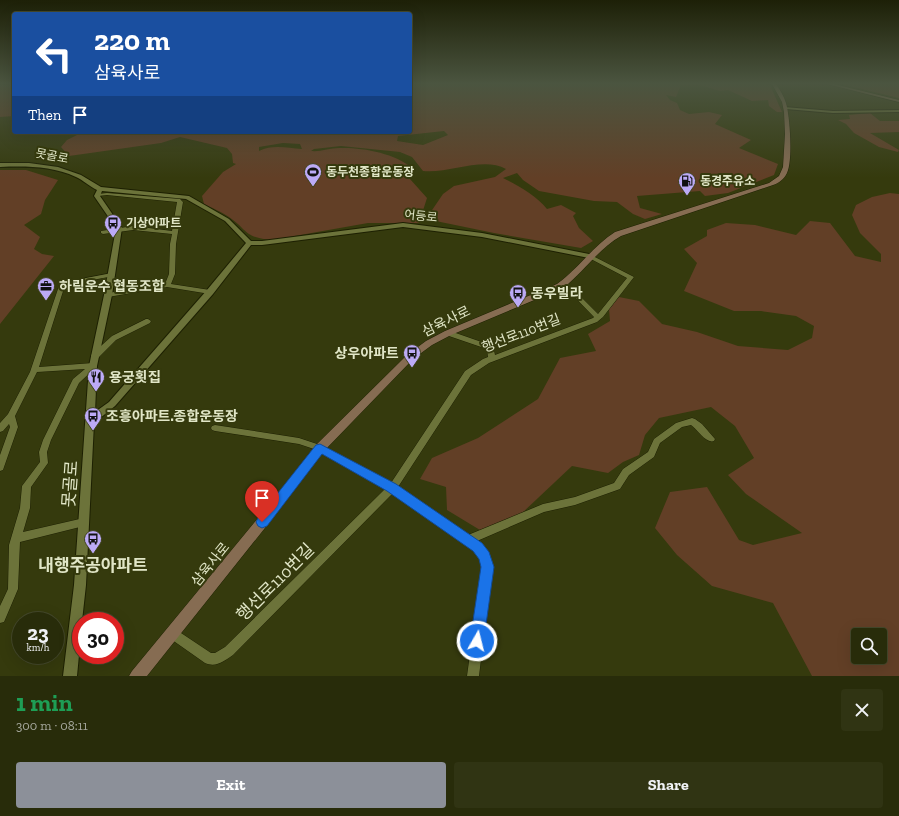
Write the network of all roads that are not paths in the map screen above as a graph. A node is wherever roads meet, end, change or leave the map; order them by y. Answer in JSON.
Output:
{"nodes":[{"id":1,"x":786,"y":116,"type":"edge"},
{"id":2,"x":0,"y":164,"type":"edge"},
{"id":3,"x":99,"y":192,"type":"junction"},
{"id":4,"x":119,"y":229,"type":"junction"},
{"id":5,"x":103,"y":232,"type":"dead end"},
{"id":6,"x":175,"y":233,"type":"junction"},
{"id":7,"x":249,"y":243,"type":"junction"},
{"id":8,"x":589,"y":256,"type":"junction"},
{"id":9,"x":112,"y":275,"type":"junction"},
{"id":10,"x":564,"y":283,"type":"junction"},
{"id":11,"x":167,"y":285,"type":"junction"},
{"id":12,"x":210,"y":292,"type":"junction"},
{"id":13,"x":108,"y":295,"type":"junction"},
{"id":14,"x":598,"y":317,"type":"junction"},
{"id":15,"x":148,"y":321,"type":"dead end"},
{"id":16,"x":448,"y":333,"type":"junction"},
{"id":17,"x":95,"y":356,"type":"junction"},
{"id":18,"x":492,"y":358,"type":"junction"},
{"id":19,"x":93,"y":366,"type":"junction"},
{"id":20,"x":35,"y":370,"type":"junction"},
{"id":21,"x":11,"y":416,"type":"junction"},
{"id":22,"x":90,"y":421,"type":"junction"},
{"id":23,"x":215,"y":428,"type":"dead end"},
{"id":24,"x":0,"y":429,"type":"edge"},
{"id":25,"x":711,"y":439,"type":"dead end"},
{"id":26,"x":320,"y":448,"type":"junction"},
{"id":27,"x":0,"y":467,"type":"edge"},
{"id":28,"x":392,"y":488,"type":"junction"},
{"id":29,"x":84,"y":522,"type":"junction"},
{"id":30,"x":16,"y":538,"type":"junction"},
{"id":31,"x":467,"y":540,"type":"junction"},
{"id":32,"x":0,"y":618,"type":"edge"},
{"id":33,"x":172,"y":633,"type":"junction"},
{"id":34,"x":70,"y":676,"type":"edge"},
{"id":35,"x":137,"y":676,"type":"edge"},
{"id":36,"x":472,"y":676,"type":"edge"}],
"edges":[{"from":1,"to":8,"type":"main road","name":"삼육사로"},
{"from":2,"to":3,"type":"street","name":"못골로"},
{"from":3,"to":4,"type":"street","name":"못골로"},
{"from":3,"to":6,"type":"street"},
{"from":3,"to":7,"type":"street"},
{"from":4,"to":5,"type":"street"},
{"from":4,"to":6,"type":"street"},
{"from":4,"to":9,"type":"street","name":"못골로"},
{"from":6,"to":11,"type":"street"},
{"from":7,"to":8,"type":"street","name":"어등로"},
{"from":7,"to":12,"type":"street"},
{"from":8,"to":10,"type":"main road","name":"삼육사로"},
{"from":8,"to":14,"type":"street","name":"행선로110번길"},
{"from":9,"to":13,"type":"street","name":"못골로"},
{"from":9,"to":20,"type":"street"},
{"from":10,"to":14,"type":"street"},
{"from":10,"to":16,"type":"main road","name":"삼육사로"},
{"from":11,"to":12,"type":"street"},
{"from":11,"to":13,"type":"street"},
{"from":12,"to":22,"type":"street"},
{"from":13,"to":17,"type":"street","name":"못골로"},
{"from":14,"to":18,"type":"street","name":"행선로110번길"},
{"from":15,"to":17,"type":"street"},
{"from":16,"to":18,"type":"street"},
{"from":16,"to":26,"type":"main road","name":"삼육사로"},
{"from":17,"to":19,"type":"street","name":"못골로"},
{"from":18,"to":28,"type":"street","name":"행선로110번길"},
{"from":19,"to":20,"type":"street"},
{"from":19,"to":22,"type":"street","name":"못골로"},
{"from":19,"to":30,"type":"street"},
{"from":20,"to":21,"type":"street"},
{"from":21,"to":24,"type":"street"},
{"from":21,"to":27,"type":"street"},
{"from":22,"to":29,"type":"street","name":"못골로"},
{"from":23,"to":26,"type":"street"},
{"from":25,"to":31,"type":"street"},
{"from":26,"to":28,"type":"street"},
{"from":26,"to":33,"type":"main road","name":"삼육사로"},
{"from":28,"to":31,"type":"street"},
{"from":28,"to":33,"type":"street","name":"행선로110번길"},
{"from":29,"to":30,"type":"street"},
{"from":29,"to":34,"type":"street","name":"못골로"},
{"from":30,"to":32,"type":"street"},
{"from":31,"to":36,"type":"street"},
{"from":33,"to":35,"type":"main road","name":"삼육사로"}]}
